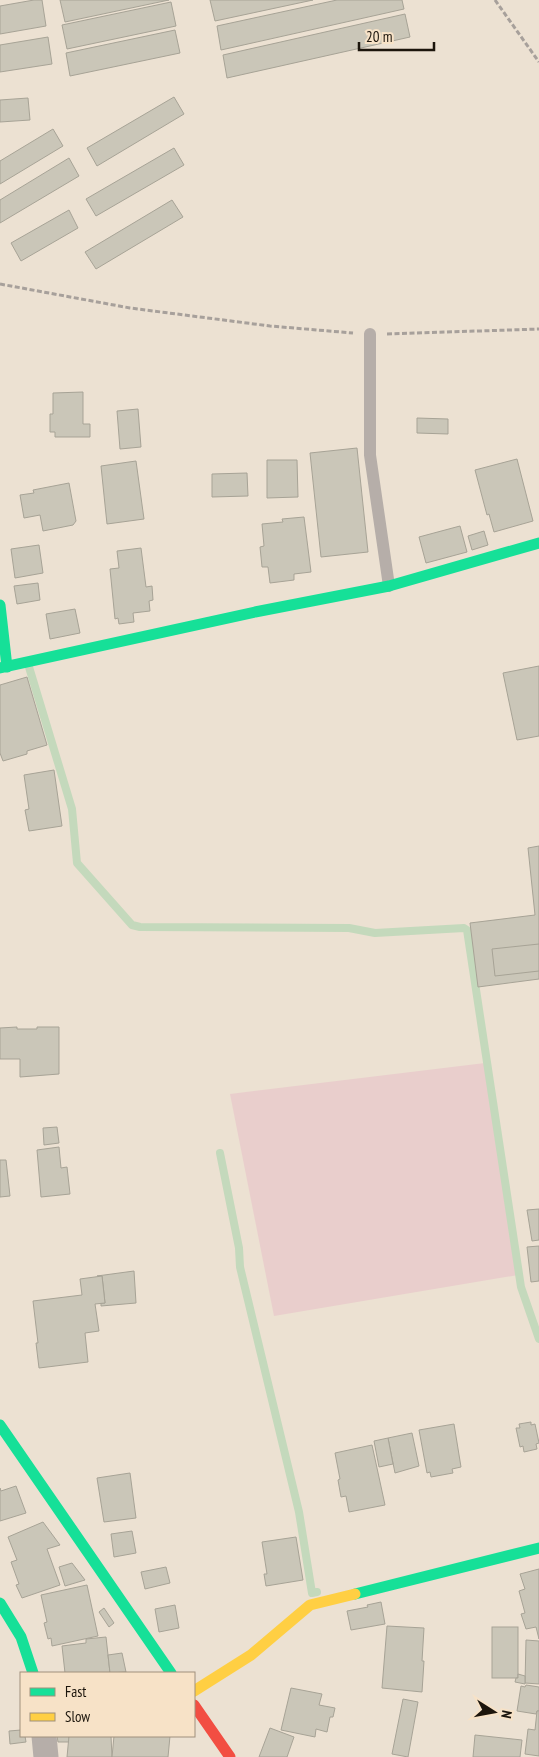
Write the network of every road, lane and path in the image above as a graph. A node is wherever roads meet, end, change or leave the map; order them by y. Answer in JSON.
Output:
{"nodes":[{"id":1,"x":495,"y":0,"type":"edge"},
{"id":2,"x":539,"y":62,"type":"edge"},
{"id":3,"x":0,"y":284,"type":"edge"},
{"id":4,"x":539,"y":329,"type":"edge"},
{"id":5,"x":370,"y":334,"type":"junction"},
{"id":6,"x":539,"y":543,"type":"edge"},
{"id":7,"x":389,"y":586,"type":"junction"},
{"id":8,"x":0,"y":605,"type":"edge"},
{"id":9,"x":4,"y":667,"type":"edge"},
{"id":10,"x":0,"y":1425,"type":"edge"},
{"id":11,"x":539,"y":1548,"type":"edge"},
{"id":12,"x":0,"y":1602,"type":"edge"},
{"id":13,"x":33,"y":1672,"type":"edge"},
{"id":14,"x":170,"y":1672,"type":"edge"},
{"id":15,"x":195,"y":1691,"type":"edge"},
{"id":16,"x":195,"y":1706,"type":"edge"},
{"id":17,"x":44,"y":1737,"type":"edge"},
{"id":18,"x":46,"y":1757,"type":"edge"},
{"id":19,"x":230,"y":1757,"type":"edge"}],
"edges":[{"from":1,"to":2,"type":"path"},
{"from":3,"to":5,"type":"path"},
{"from":4,"to":5,"type":"path"},
{"from":5,"to":7,"type":"lane"},
{"from":6,"to":7,"type":"street"},
{"from":7,"to":9,"type":"street"},
{"from":8,"to":9,"type":"street"},
{"from":10,"to":14,"type":"street"},
{"from":11,"to":15,"type":"street"},
{"from":12,"to":13,"type":"street"},
{"from":16,"to":19,"type":"street"},
{"from":17,"to":18,"type":"street"}]}
